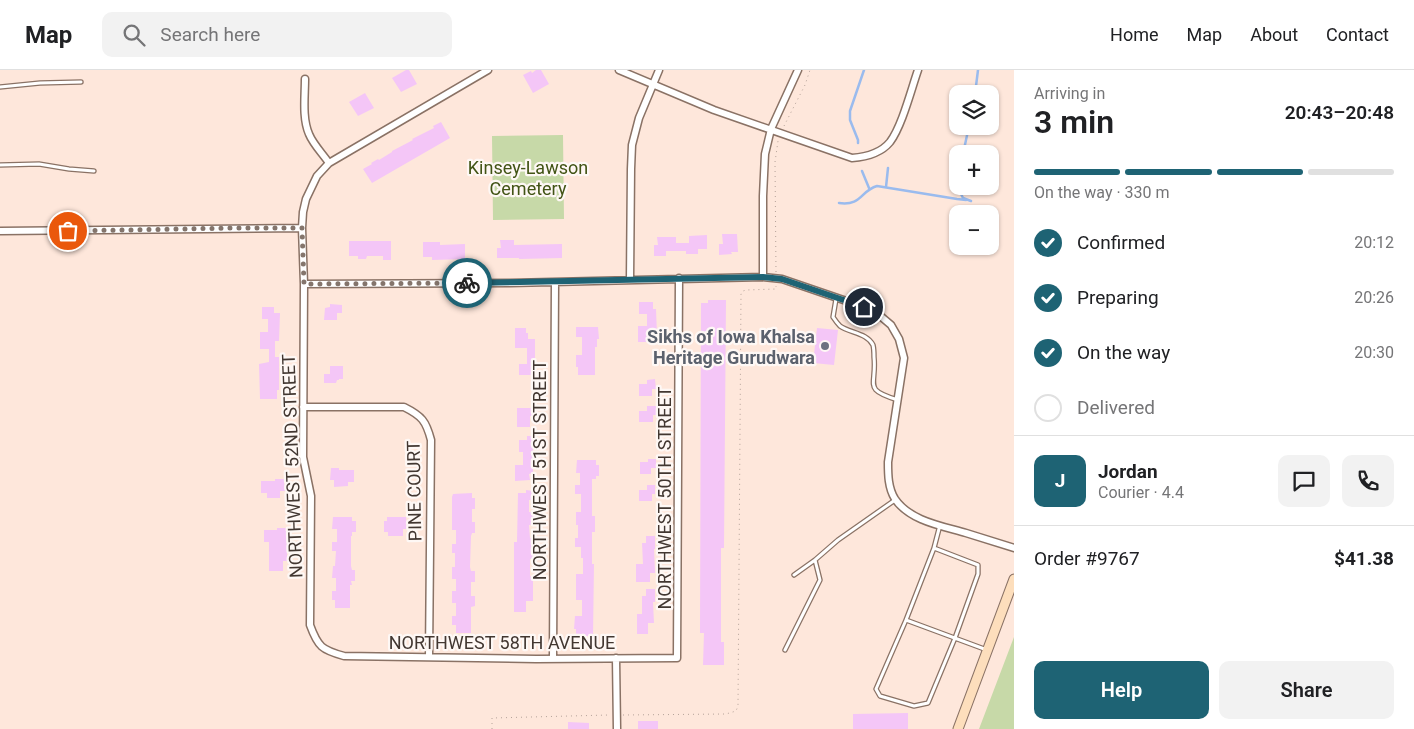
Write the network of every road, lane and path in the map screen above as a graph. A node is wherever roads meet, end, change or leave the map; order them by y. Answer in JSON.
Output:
{"nodes":[{"id":1,"x":488,"y":70,"type":"edge"},
{"id":2,"x":619,"y":70,"type":"edge"},
{"id":3,"x":659,"y":70,"type":"edge"},
{"id":4,"x":798,"y":70,"type":"edge"},
{"id":5,"x":810,"y":70,"type":"edge"},
{"id":6,"x":918,"y":70,"type":"edge"},
{"id":7,"x":305,"y":79,"type":"dead end"},
{"id":8,"x":81,"y":82,"type":"dead end"},
{"id":9,"x":653,"y":84,"type":"junction"},
{"id":10,"x":0,"y":87,"type":"edge"},
{"id":11,"x":771,"y":129,"type":"junction"},
{"id":12,"x":781,"y":132,"type":"junction"},
{"id":13,"x":329,"y":163,"type":"junction"},
{"id":14,"x":0,"y":165,"type":"edge"},
{"id":15,"x":94,"y":171,"type":"dead end"},
{"id":16,"x":302,"y":228,"type":"junction"},
{"id":17,"x":0,"y":231,"type":"edge"},
{"id":18,"x":763,"y":277,"type":"junction"},
{"id":19,"x":679,"y":278,"type":"junction"},
{"id":20,"x":776,"y":278,"type":"junction"},
{"id":21,"x":630,"y":280,"type":"junction"},
{"id":22,"x":556,"y":282,"type":"junction"},
{"id":23,"x":304,"y":284,"type":"junction"},
{"id":24,"x":836,"y":298,"type":"junction"},
{"id":25,"x":898,"y":400,"type":"junction"},
{"id":26,"x":303,"y":407,"type":"junction"},
{"id":27,"x":895,"y":500,"type":"junction"},
{"id":28,"x":940,"y":525,"type":"junction"},
{"id":29,"x":934,"y":548,"type":"junction"},
{"id":30,"x":1014,"y":548,"type":"edge"},
{"id":31,"x":815,"y":560,"type":"junction"},
{"id":32,"x":794,"y":575,"type":"dead end"},
{"id":33,"x":1014,"y":579,"type":"edge"},
{"id":34,"x":1012,"y":590,"type":"edge"},
{"id":35,"x":906,"y":620,"type":"junction"},
{"id":36,"x":955,"y":638,"type":"junction"},
{"id":37,"x":786,"y":650,"type":"dead end"},
{"id":38,"x":988,"y":650,"type":"junction"},
{"id":39,"x":327,"y":651,"type":"joint"},
{"id":40,"x":429,"y":657,"type":"junction"},
{"id":41,"x":616,"y":658,"type":"junction"},
{"id":42,"x":677,"y":658,"type":"joint"},
{"id":43,"x":553,"y":659,"type":"junction"},
{"id":44,"x":618,"y":715,"type":"junction"},
{"id":45,"x":492,"y":729,"type":"edge"},
{"id":46,"x":617,"y":729,"type":"edge"},
{"id":47,"x":958,"y":729,"type":"edge"}],
"edges":[{"from":1,"to":13,"type":"street"},
{"from":2,"to":9,"type":"street"},
{"from":3,"to":9,"type":"street"},
{"from":4,"to":11,"type":"street"},
{"from":5,"to":12,"type":"path"},
{"from":6,"to":12,"type":"street"},
{"from":7,"to":13,"type":"street"},
{"from":8,"to":10,"type":"lane"},
{"from":9,"to":11,"type":"street"},
{"from":9,"to":21,"type":"street"},
{"from":11,"to":12,"type":"street"},
{"from":11,"to":18,"type":"street"},
{"from":12,"to":20,"type":"path"},
{"from":13,"to":16,"type":"street","name":"NORTHWEST 52ND STREET"},
{"from":14,"to":15,"type":"lane"},
{"from":16,"to":17,"type":"street"},
{"from":16,"to":23,"type":"street","name":"NORTHWEST 52ND STREET"},
{"from":18,"to":19,"type":"street"},
{"from":18,"to":20,"type":"street"},
{"from":19,"to":21,"type":"street"},
{"from":19,"to":42,"type":"street","name":"NORTHWEST 50TH STREET"},
{"from":20,"to":24,"type":"street"},
{"from":20,"to":44,"type":"path"},
{"from":21,"to":22,"type":"street"},
{"from":22,"to":23,"type":"street"},
{"from":22,"to":43,"type":"street","name":"NORTHWEST 51ST STREET"},
{"from":23,"to":26,"type":"street","name":"NORTHWEST 52ND STREET"},
{"from":24,"to":25,"type":"street"},
{"from":24,"to":25,"type":"lane"},
{"from":25,"to":27,"type":"street"},
{"from":26,"to":39,"type":"street","name":"NORTHWEST 52ND STREET"},
{"from":26,"to":40,"type":"street","name":"PINE COURT"},
{"from":27,"to":28,"type":"street"},
{"from":27,"to":31,"type":"lane"},
{"from":28,"to":29,"type":"lane"},
{"from":28,"to":30,"type":"street"},
{"from":29,"to":35,"type":"lane"},
{"from":29,"to":36,"type":"lane"},
{"from":31,"to":32,"type":"lane"},
{"from":31,"to":37,"type":"lane"},
{"from":33,"to":34,"type":"main road"},
{"from":34,"to":38,"type":"main road"},
{"from":35,"to":36,"type":"lane"},
{"from":35,"to":36,"type":"lane"},
{"from":36,"to":38,"type":"lane"},
{"from":38,"to":47,"type":"main road"},
{"from":39,"to":40,"type":"street","name":"NORTHWEST 58TH AVENUE"},
{"from":40,"to":43,"type":"street","name":"NORTHWEST 58TH AVENUE"},
{"from":41,"to":42,"type":"street","name":"NORTHWEST 58TH AVENUE"},
{"from":41,"to":43,"type":"street","name":"NORTHWEST 58TH AVENUE"},
{"from":41,"to":44,"type":"street"},
{"from":44,"to":45,"type":"path"},
{"from":44,"to":46,"type":"street"}]}
